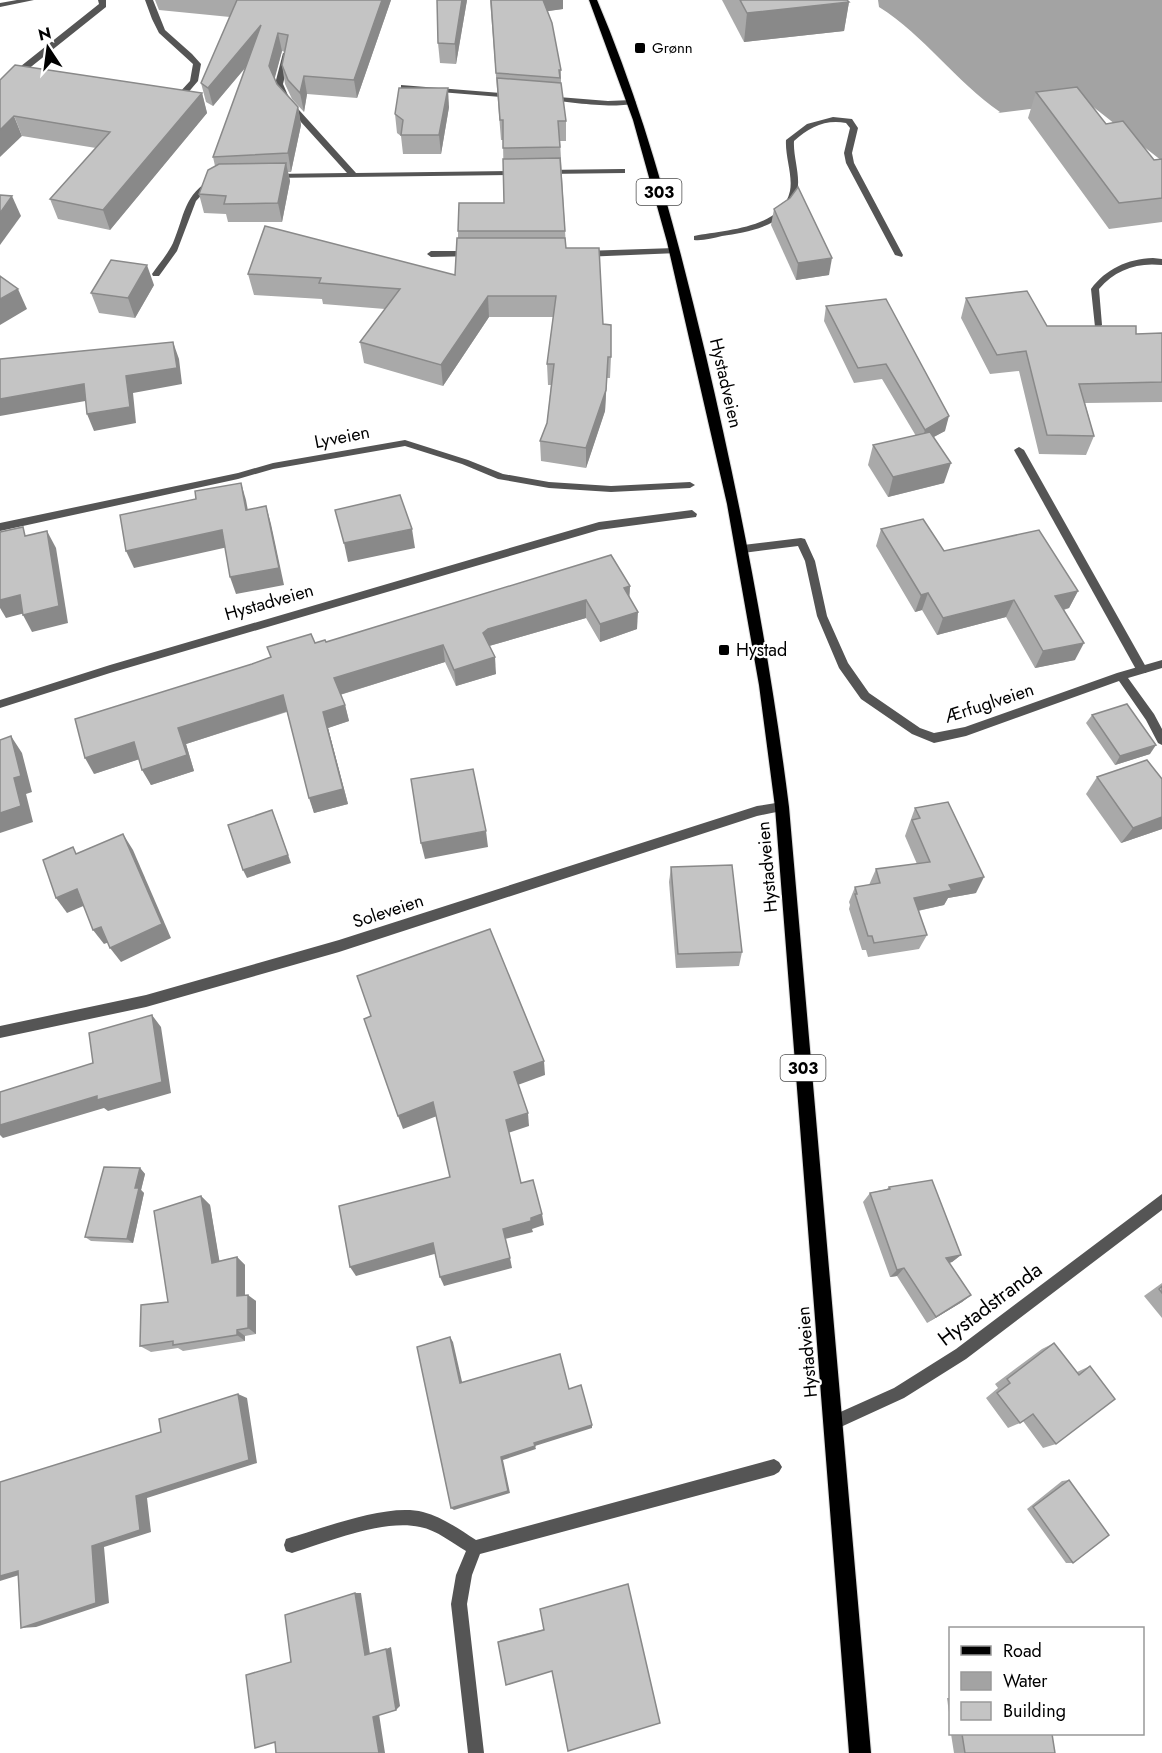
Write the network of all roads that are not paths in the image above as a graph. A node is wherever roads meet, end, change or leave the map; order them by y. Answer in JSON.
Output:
{"nodes":[{"id":1,"x":30,"y":0,"type":"edge"},
{"id":2,"x":102,"y":0,"type":"edge"},
{"id":3,"x":149,"y":0,"type":"edge"},
{"id":4,"x":593,"y":0,"type":"edge"},
{"id":5,"x":0,"y":5,"type":"edge"},
{"id":6,"x":286,"y":54,"type":"edge"},
{"id":7,"x":5,"y":83,"type":"edge"},
{"id":8,"x":404,"y":87,"type":"edge"},
{"id":9,"x":183,"y":93,"type":"edge"},
{"id":10,"x":526,"y":96,"type":"edge"},
{"id":11,"x":538,"y":97,"type":"edge"},
{"id":12,"x":632,"y":102,"type":"junction"},
{"id":13,"x":622,"y":171,"type":"dead end"},
{"id":14,"x":354,"y":175,"type":"junction"},
{"id":15,"x":263,"y":176,"type":"edge"},
{"id":16,"x":222,"y":178,"type":"edge"},
{"id":17,"x":697,"y":237,"type":"dead end"},
{"id":18,"x":675,"y":251,"type":"junction"},
{"id":19,"x":431,"y":254,"type":"dead end"},
{"id":20,"x":579,"y":254,"type":"edge"},
{"id":21,"x":483,"y":255,"type":"edge"},
{"id":22,"x":899,"y":255,"type":"dead end"},
{"id":23,"x":1162,"y":262,"type":"edge"},
{"id":24,"x":156,"y":274,"type":"dead end"},
{"id":25,"x":1098,"y":325,"type":"edge"},
{"id":26,"x":1019,"y":450,"type":"dead end"},
{"id":27,"x":690,"y":485,"type":"dead end"},
{"id":28,"x":692,"y":514,"type":"dead end"},
{"id":29,"x":0,"y":527,"type":"edge"},
{"id":30,"x":743,"y":549,"type":"junction"},
{"id":31,"x":1162,"y":664,"type":"edge"},
{"id":32,"x":1142,"y":670,"type":"junction"},
{"id":33,"x":1121,"y":676,"type":"junction"},
{"id":34,"x":0,"y":704,"type":"edge"},
{"id":35,"x":1162,"y":740,"type":"edge"},
{"id":36,"x":782,"y":807,"type":"junction"},
{"id":37,"x":0,"y":1032,"type":"edge"},
{"id":38,"x":1162,"y":1201,"type":"edge"},
{"id":39,"x":832,"y":1423,"type":"junction"},
{"id":40,"x":774,"y":1467,"type":"dead end"},
{"id":41,"x":292,"y":1545,"type":"dead end"},
{"id":42,"x":474,"y":1548,"type":"junction"},
{"id":43,"x":476,"y":1753,"type":"edge"},
{"id":44,"x":861,"y":1753,"type":"edge"}],
"edges":[{"from":1,"to":5,"type":"street"},
{"from":2,"to":7,"type":"street"},
{"from":3,"to":9,"type":"street"},
{"from":4,"to":12,"type":"main road","name":"Hystadveien","number":"303"},
{"from":6,"to":14,"type":"street"},
{"from":8,"to":10,"type":"street"},
{"from":11,"to":12,"type":"street"},
{"from":12,"to":18,"type":"main road","name":"Hystadveien","number":"303"},
{"from":13,"to":14,"type":"street"},
{"from":14,"to":15,"type":"street"},
{"from":16,"to":24,"type":"street"},
{"from":17,"to":22,"type":"street"},
{"from":18,"to":20,"type":"street"},
{"from":18,"to":30,"type":"main road","name":"Hystadveien","number":"303"},
{"from":19,"to":21,"type":"street"},
{"from":23,"to":25,"type":"street"},
{"from":26,"to":32,"type":"street"},
{"from":27,"to":29,"type":"street","name":"Lyveien"},
{"from":28,"to":34,"type":"street","name":"Hystadveien"},
{"from":30,"to":33,"type":"street","name":"Ærfuglveien"},
{"from":30,"to":36,"type":"main road","name":"Hystadveien","number":"303"},
{"from":31,"to":32,"type":"street","name":"Ærfuglveien"},
{"from":32,"to":33,"type":"street","name":"Ærfuglveien"},
{"from":33,"to":35,"type":"street"},
{"from":36,"to":37,"type":"street","name":"Soleveien"},
{"from":36,"to":39,"type":"main road","name":"Hystadveien","number":"303"},
{"from":38,"to":39,"type":"street","name":"Hystadstranda"},
{"from":39,"to":44,"type":"main road","name":"Hystadveien","number":"303"},
{"from":40,"to":42,"type":"street"},
{"from":41,"to":42,"type":"street"},
{"from":42,"to":43,"type":"street"}]}
